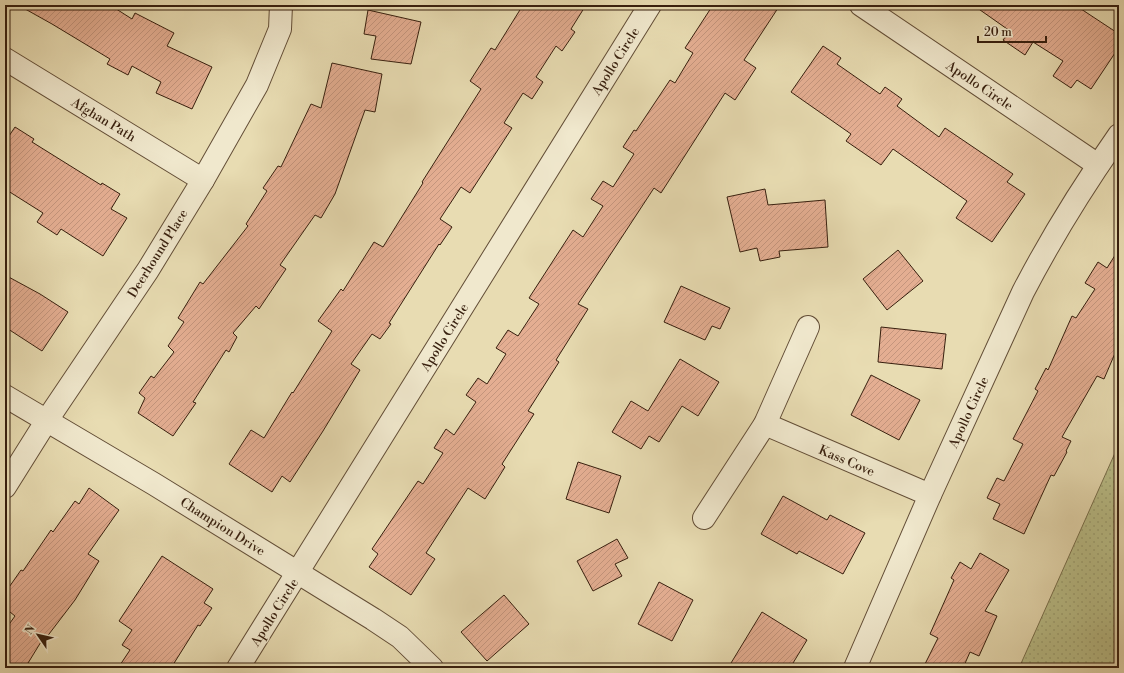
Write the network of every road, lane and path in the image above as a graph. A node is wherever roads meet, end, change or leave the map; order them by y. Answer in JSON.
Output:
{"nodes":[{"id":1,"x":281,"y":5,"type":"edge"},
{"id":2,"x":650,"y":5,"type":"edge"},
{"id":3,"x":862,"y":5,"type":"edge"},
{"id":4,"x":5,"y":59,"type":"edge"},
{"id":5,"x":1119,"y":135,"type":"edge"},
{"id":6,"x":1098,"y":165,"type":"junction"},
{"id":7,"x":203,"y":180,"type":"junction"},
{"id":8,"x":808,"y":327,"type":"dead end"},
{"id":9,"x":5,"y":396,"type":"edge"},
{"id":10,"x":47,"y":420,"type":"junction"},
{"id":11,"x":765,"y":424,"type":"junction"},
{"id":12,"x":5,"y":487,"type":"edge"},
{"id":13,"x":930,"y":495,"type":"junction"},
{"id":14,"x":704,"y":518,"type":"dead end"},
{"id":15,"x":298,"y":573,"type":"junction"},
{"id":16,"x":238,"y":668,"type":"edge"},
{"id":17,"x":432,"y":668,"type":"edge"},
{"id":18,"x":855,"y":668,"type":"edge"}],
"edges":[{"from":1,"to":7,"type":"street","name":"Deerhound Place"},
{"from":2,"to":15,"type":"street","name":"Apollo Circle"},
{"from":3,"to":6,"type":"street","name":"Apollo Circle"},
{"from":4,"to":7,"type":"street","name":"Afghan Path"},
{"from":5,"to":6,"type":"street","name":"Apollo Circle"},
{"from":6,"to":13,"type":"street","name":"Apollo Circle"},
{"from":7,"to":10,"type":"street","name":"Deerhound Place"},
{"from":8,"to":11,"type":"street"},
{"from":9,"to":10,"type":"street","name":"Champion Drive"},
{"from":10,"to":12,"type":"street","name":"Deerhound Place"},
{"from":10,"to":15,"type":"street","name":"Champion Drive"},
{"from":11,"to":13,"type":"street","name":"Kass Cove"},
{"from":11,"to":14,"type":"street"},
{"from":13,"to":18,"type":"street","name":"Apollo Circle"},
{"from":15,"to":16,"type":"street","name":"Apollo Circle"},
{"from":15,"to":17,"type":"street","name":"Champion Drive"}]}
